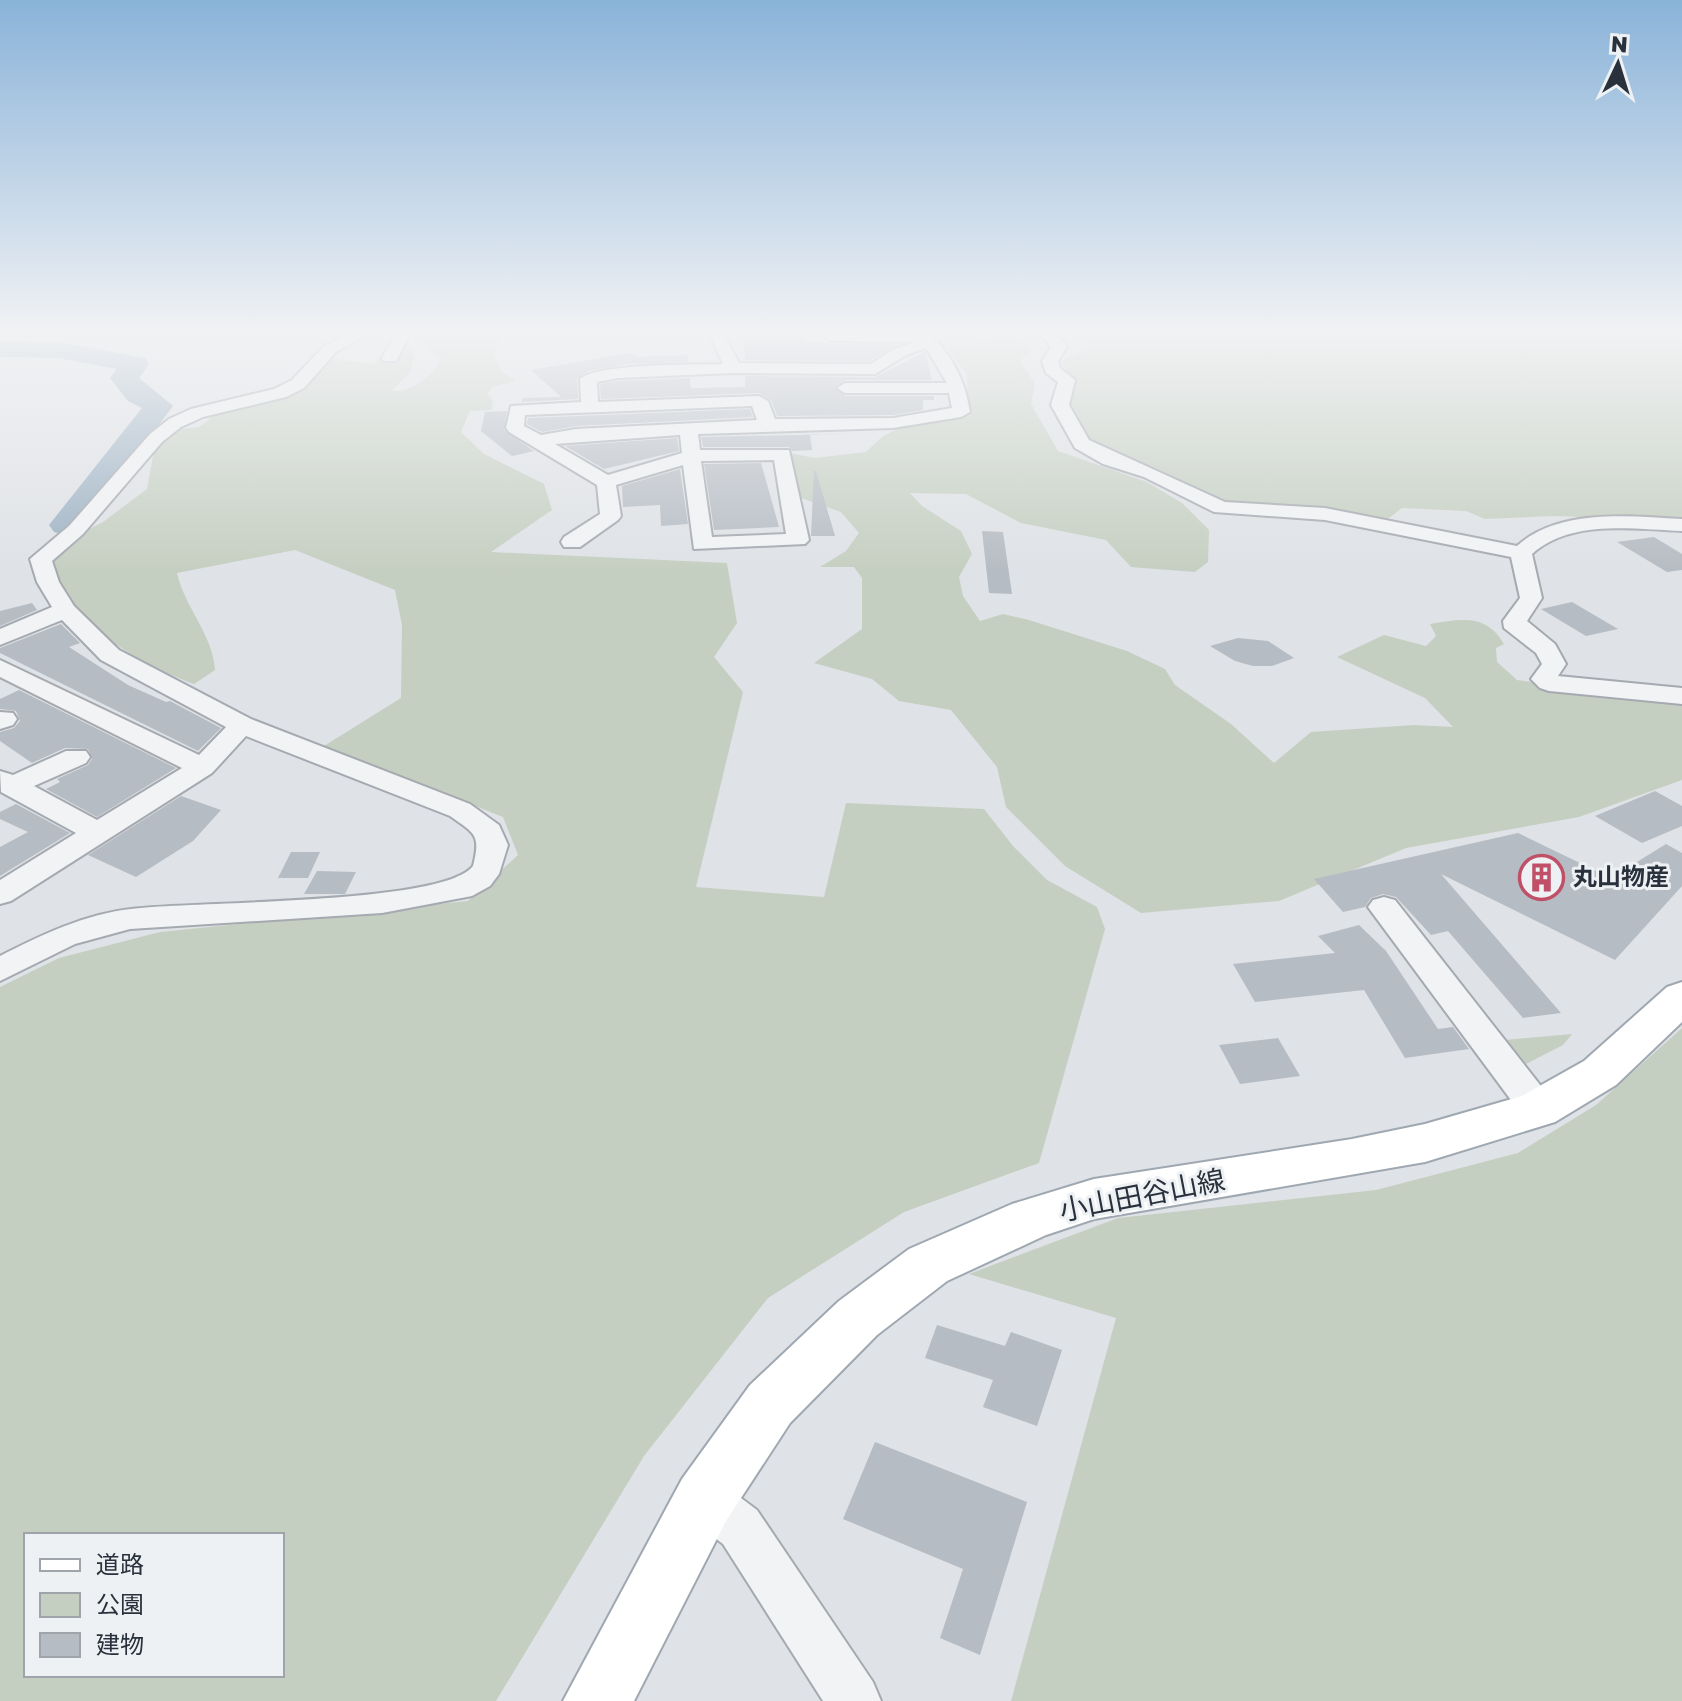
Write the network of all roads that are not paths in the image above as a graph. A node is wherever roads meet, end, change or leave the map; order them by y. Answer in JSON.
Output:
{"nodes":[{"id":1,"x":200,"y":412,"type":"edge"},
{"id":2,"x":517,"y":412,"type":"edge"},
{"id":3,"x":763,"y":412,"type":"edge"},
{"id":4,"x":959,"y":412,"type":"edge"},
{"id":5,"x":1064,"y":412,"type":"edge"},
{"id":6,"x":768,"y":425,"type":"junction"},
{"id":7,"x":688,"y":429,"type":"junction"},
{"id":8,"x":535,"y":442,"type":"junction"},
{"id":9,"x":692,"y":456,"type":"junction"},
{"id":10,"x":606,"y":482,"type":"junction"},
{"id":11,"x":1682,"y":525,"type":"edge"},
{"id":12,"x":572,"y":542,"type":"dead end"},
{"id":13,"x":1521,"y":553,"type":"junction"},
{"id":14,"x":65,"y":610,"type":"junction"},
{"id":15,"x":0,"y":638,"type":"edge"},
{"id":16,"x":0,"y":667,"type":"edge"},
{"id":17,"x":1682,"y":696,"type":"edge"},
{"id":18,"x":242,"y":725,"type":"junction"},
{"id":19,"x":76,"y":757,"type":"dead end"},
{"id":20,"x":202,"y":767,"type":"junction"},
{"id":21,"x":6,"y":783,"type":"edge"},
{"id":22,"x":98,"y":833,"type":"junction"},
{"id":23,"x":0,"y":894,"type":"edge"},
{"id":24,"x":1384,"y":907,"type":"dead end"},
{"id":25,"x":0,"y":970,"type":"edge"},
{"id":26,"x":1682,"y":997,"type":"edge"},
{"id":27,"x":1538,"y":1109,"type":"junction"},
{"id":28,"x":704,"y":1500,"type":"junction"},
{"id":29,"x":597,"y":1701,"type":"edge"},
{"id":30,"x":854,"y":1701,"type":"edge"}],
"edges":[{"from":1,"to":14,"type":"street"},
{"from":2,"to":8,"type":"street"},
{"from":3,"to":6,"type":"street"},
{"from":4,"to":6,"type":"street"},
{"from":5,"to":13,"type":"street"},
{"from":6,"to":7,"type":"street"},
{"from":7,"to":8,"type":"street"},
{"from":7,"to":9,"type":"street"},
{"from":8,"to":10,"type":"street"},
{"from":9,"to":9,"type":"street"},
{"from":9,"to":10,"type":"street"},
{"from":10,"to":12,"type":"street"},
{"from":11,"to":13,"type":"street"},
{"from":13,"to":17,"type":"street"},
{"from":14,"to":15,"type":"street"},
{"from":14,"to":18,"type":"street"},
{"from":16,"to":20,"type":"street"},
{"from":18,"to":20,"type":"street"},
{"from":18,"to":25,"type":"street"},
{"from":19,"to":21,"type":"street"},
{"from":20,"to":22,"type":"street"},
{"from":21,"to":22,"type":"street"},
{"from":22,"to":23,"type":"street"},
{"from":24,"to":27,"type":"street"},
{"from":26,"to":27,"type":"main road","name":"小山田谷山線"},
{"from":27,"to":28,"type":"main road","name":"小山田谷山線"},
{"from":28,"to":29,"type":"main road","name":"小山田谷山線"},
{"from":28,"to":30,"type":"street"}]}
